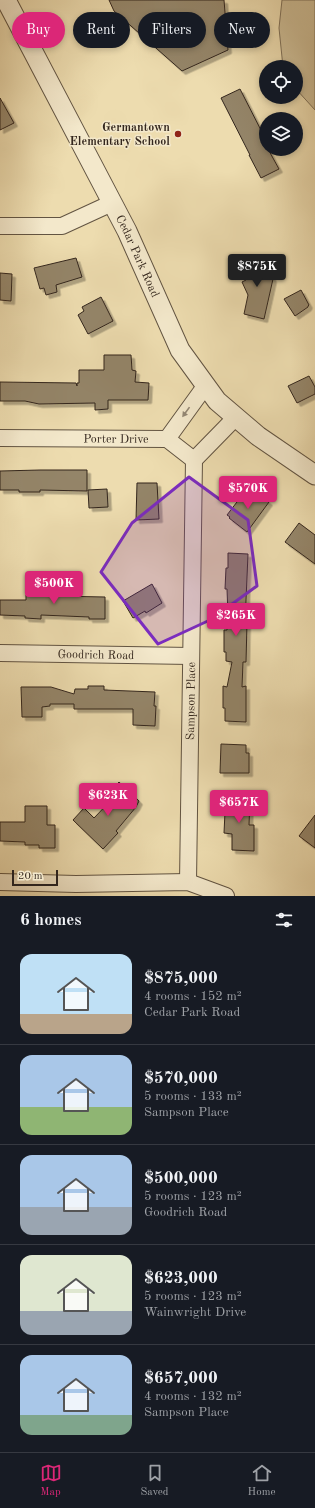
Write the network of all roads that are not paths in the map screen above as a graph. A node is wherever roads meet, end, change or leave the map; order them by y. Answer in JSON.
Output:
{"nodes":[{"id":1,"x":6,"y":0,"type":"edge"},
{"id":2,"x":0,"y":3,"type":"edge"},
{"id":3,"x":112,"y":204,"type":"junction"},
{"id":4,"x":0,"y":226,"type":"edge"},
{"id":5,"x":206,"y":385,"type":"junction"},
{"id":6,"x":236,"y":417,"type":"junction"},
{"id":7,"x":0,"y":438,"type":"edge"},
{"id":8,"x":167,"y":438,"type":"junction"},
{"id":9,"x":194,"y":460,"type":"junction"},
{"id":10,"x":315,"y":475,"type":"edge"},
{"id":11,"x":0,"y":653,"type":"edge"},
{"id":12,"x":191,"y":656,"type":"junction"},
{"id":13,"x":0,"y":882,"type":"edge"},
{"id":14,"x":188,"y":882,"type":"junction"},
{"id":15,"x":226,"y":896,"type":"edge"}],
"edges":[{"from":1,"to":2,"type":"street"},
{"from":1,"to":3,"type":"street","name":"Cedar Park Road"},
{"from":3,"to":4,"type":"street"},
{"from":3,"to":5,"type":"street","name":"Cedar Park Road"},
{"from":5,"to":6,"type":"street","name":"Cedar Park Road"},
{"from":5,"to":8,"type":"street","one_way":true},
{"from":6,"to":9,"type":"street"},
{"from":6,"to":10,"type":"street","name":"Cedar Park Road"},
{"from":7,"to":8,"type":"street","name":"Porter Drive"},
{"from":8,"to":9,"type":"street"},
{"from":9,"to":12,"type":"street","name":"Sampson Place"},
{"from":11,"to":12,"type":"street","name":"Goodrich Road"},
{"from":12,"to":14,"type":"street","name":"Sampson Place"},
{"from":13,"to":14,"type":"street"},
{"from":14,"to":15,"type":"street"}]}
